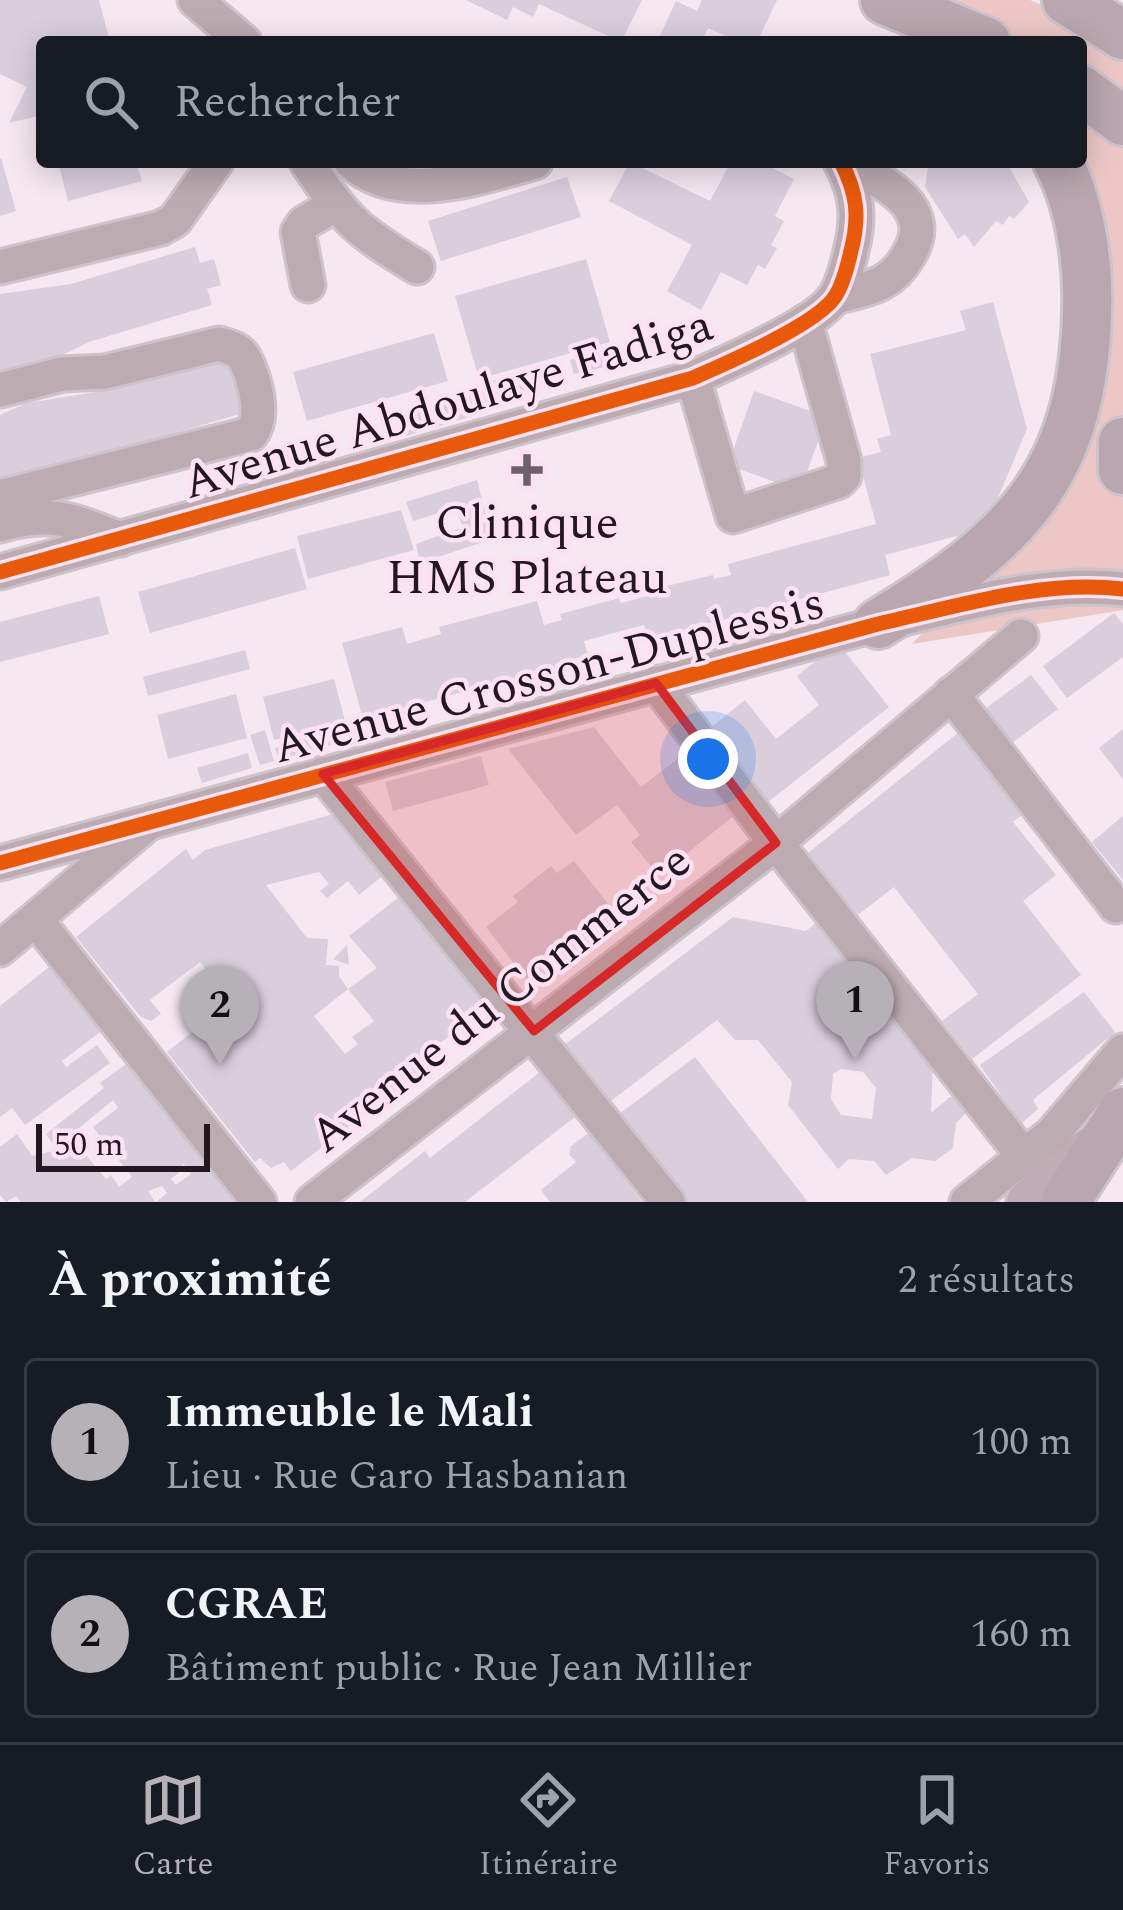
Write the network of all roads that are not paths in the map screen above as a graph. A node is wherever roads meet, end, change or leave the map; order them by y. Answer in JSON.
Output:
{"nodes":[{"id":1,"x":195,"y":0,"type":"edge"},
{"id":2,"x":885,"y":0,"type":"edge"},
{"id":3,"x":1066,"y":0,"type":"edge"},
{"id":4,"x":1123,"y":35,"type":"edge"},
{"id":5,"x":237,"y":36,"type":"edge"},
{"id":6,"x":965,"y":36,"type":"edge"},
{"id":7,"x":1087,"y":94,"type":"edge"},
{"id":8,"x":1123,"y":121,"type":"edge"},
{"id":9,"x":212,"y":168,"type":"edge"},
{"id":10,"x":311,"y":168,"type":"edge"},
{"id":11,"x":363,"y":168,"type":"edge"},
{"id":12,"x":514,"y":168,"type":"edge"},
{"id":13,"x":846,"y":168,"type":"edge"},
{"id":14,"x":855,"y":168,"type":"edge"},
{"id":15,"x":1060,"y":168,"type":"edge"},
{"id":16,"x":335,"y":205,"type":"junction"},
{"id":17,"x":0,"y":266,"type":"edge"},
{"id":18,"x":417,"y":267,"type":"dead end"},
{"id":19,"x":308,"y":286,"type":"dead end"},
{"id":20,"x":836,"y":298,"type":"junction"},
{"id":21,"x":805,"y":322,"type":"junction"},
{"id":22,"x":693,"y":378,"type":"junction"},
{"id":23,"x":0,"y":390,"type":"edge"},
{"id":24,"x":1123,"y":442,"type":"edge"},
{"id":25,"x":1123,"y":470,"type":"edge"},
{"id":26,"x":0,"y":497,"type":"edge"},
{"id":27,"x":0,"y":525,"type":"edge"},
{"id":28,"x":120,"y":538,"type":"junction"},
{"id":29,"x":0,"y":572,"type":"edge"},
{"id":30,"x":1123,"y":589,"type":"edge"},
{"id":31,"x":878,"y":624,"type":"junction"},
{"id":32,"x":1021,"y":636,"type":"dead end"},
{"id":33,"x":656,"y":683,"type":"junction"},
{"id":34,"x":951,"y":694,"type":"junction"},
{"id":35,"x":323,"y":774,"type":"junction"},
{"id":36,"x":152,"y":820,"type":"junction"},
{"id":37,"x":776,"y":843,"type":"junction"},
{"id":38,"x":0,"y":863,"type":"edge"},
{"id":39,"x":1115,"y":906,"type":"dead end"},
{"id":40,"x":38,"y":921,"type":"junction"},
{"id":41,"x":0,"y":949,"type":"edge"},
{"id":42,"x":534,"y":1031,"type":"junction"},
{"id":43,"x":1123,"y":1051,"type":"edge"},
{"id":44,"x":1114,"y":1125,"type":"edge"},
{"id":45,"x":1026,"y":1159,"type":"junction"},
{"id":46,"x":259,"y":1202,"type":"edge"},
{"id":47,"x":312,"y":1202,"type":"edge"},
{"id":48,"x":668,"y":1202,"type":"edge"},
{"id":49,"x":967,"y":1202,"type":"edge"},
{"id":50,"x":1028,"y":1202,"type":"edge"},
{"id":51,"x":1065,"y":1202,"type":"edge"}],
"edges":[{"from":1,"to":5,"type":"street"},
{"from":2,"to":6,"type":"highway"},
{"from":3,"to":4,"type":"highway"},
{"from":7,"to":8,"type":"highway"},
{"from":9,"to":17,"type":"street"},
{"from":10,"to":16,"type":"street"},
{"from":11,"to":12,"type":"street"},
{"from":13,"to":20,"type":"street"},
{"from":14,"to":20,"type":"street","name":"Avenue Abdoulaye Fadiga"},
{"from":15,"to":31,"type":"highway"},
{"from":16,"to":18,"type":"street"},
{"from":16,"to":19,"type":"street"},
{"from":20,"to":21,"type":"street","name":"Avenue Abdoulaye Fadiga"},
{"from":21,"to":22,"type":"street","name":"Avenue Abdoulaye Fadiga"},
{"from":21,"to":22,"type":"street"},
{"from":22,"to":28,"type":"street","name":"Avenue Abdoulaye Fadiga"},
{"from":23,"to":26,"type":"street"},
{"from":24,"to":25,"type":"highway"},
{"from":27,"to":28,"type":"street"},
{"from":28,"to":29,"type":"street","name":"Avenue Abdoulaye Fadiga"},
{"from":30,"to":31,"type":"street","name":"Avenue Crosson-Duplessis"},
{"from":31,"to":33,"type":"street","name":"Avenue Crosson-Duplessis"},
{"from":32,"to":34,"type":"street","name":"Avenue du Commerce"},
{"from":33,"to":35,"type":"street","name":"Avenue Crosson-Duplessis"},
{"from":33,"to":37,"type":"street"},
{"from":34,"to":37,"type":"street","name":"Avenue du Commerce"},
{"from":34,"to":39,"type":"street"},
{"from":35,"to":36,"type":"street","name":"Avenue Crosson-Duplessis"},
{"from":35,"to":42,"type":"street"},
{"from":36,"to":38,"type":"street","name":"Avenue Crosson-Duplessis"},
{"from":36,"to":40,"type":"street"},
{"from":37,"to":42,"type":"street","name":"Avenue du Commerce"},
{"from":37,"to":45,"type":"street"},
{"from":40,"to":41,"type":"street"},
{"from":40,"to":46,"type":"street"},
{"from":42,"to":47,"type":"street","name":"Avenue du Commerce"},
{"from":42,"to":48,"type":"street"},
{"from":43,"to":45,"type":"street"},
{"from":44,"to":50,"type":"main road"},
{"from":44,"to":51,"type":"highway"},
{"from":45,"to":49,"type":"street"}]}
